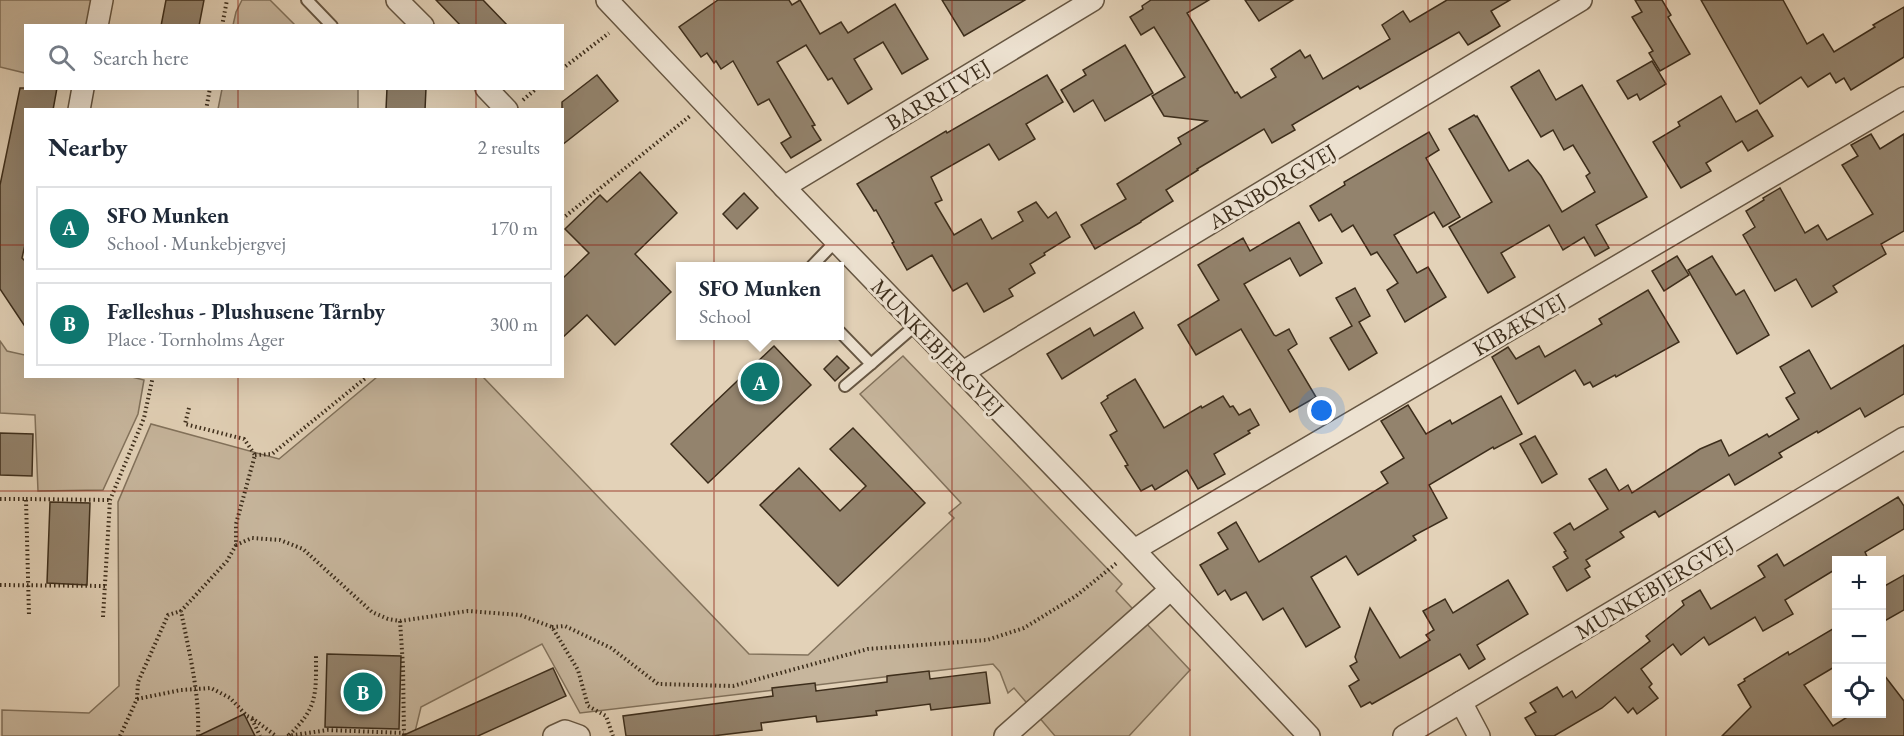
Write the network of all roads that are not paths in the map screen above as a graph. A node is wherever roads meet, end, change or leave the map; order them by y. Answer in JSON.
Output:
{"nodes":[{"id":1,"x":102,"y":0,"type":"edge"},
{"id":2,"x":307,"y":0,"type":"edge"},
{"id":3,"x":397,"y":0,"type":"edge"},
{"id":4,"x":607,"y":0,"type":"edge"},
{"id":5,"x":1093,"y":0,"type":"edge"},
{"id":6,"x":1581,"y":0,"type":"edge"},
{"id":7,"x":96,"y":24,"type":"edge"},
{"id":8,"x":330,"y":24,"type":"edge"},
{"id":9,"x":421,"y":24,"type":"edge"},
{"id":10,"x":488,"y":90,"type":"edge"},
{"id":11,"x":1904,"y":98,"type":"edge"},
{"id":12,"x":505,"y":108,"type":"edge"},
{"id":13,"x":784,"y":187,"type":"junction"},
{"id":14,"x":836,"y":241,"type":"junction"},
{"id":15,"x":817,"y":262,"type":"edge"},
{"id":16,"x":917,"y":324,"type":"junction"},
{"id":17,"x":844,"y":336,"type":"edge"},
{"id":18,"x":871,"y":363,"type":"junction"},
{"id":19,"x":963,"y":372,"type":"junction"},
{"id":20,"x":845,"y":386,"type":"dead end"},
{"id":21,"x":1904,"y":438,"type":"edge"},
{"id":22,"x":1134,"y":550,"type":"junction"},
{"id":23,"x":1171,"y":589,"type":"junction"},
{"id":24,"x":1461,"y":702,"type":"junction"},
{"id":25,"x":554,"y":736,"type":"edge"},
{"id":26,"x":579,"y":736,"type":"edge"},
{"id":27,"x":1005,"y":736,"type":"edge"},
{"id":28,"x":1309,"y":736,"type":"edge"},
{"id":29,"x":1404,"y":736,"type":"edge"},
{"id":30,"x":1479,"y":736,"type":"edge"}],
"edges":[{"from":1,"to":7,"type":"street"},
{"from":2,"to":8,"type":"lane"},
{"from":3,"to":9,"type":"street"},
{"from":4,"to":13,"type":"street","name":"MUNKEBJERGVEJ"},
{"from":5,"to":13,"type":"street","name":"BARRITVEJ"},
{"from":6,"to":19,"type":"street","name":"ARNBORGVEJ"},
{"from":10,"to":12,"type":"street"},
{"from":11,"to":22,"type":"street","name":"KIBÆKVEJ"},
{"from":13,"to":14,"type":"street","name":"MUNKEBJERGVEJ"},
{"from":14,"to":15,"type":"lane"},
{"from":14,"to":16,"type":"street","name":"MUNKEBJERGVEJ"},
{"from":16,"to":18,"type":"lane"},
{"from":16,"to":19,"type":"street","name":"MUNKEBJERGVEJ"},
{"from":17,"to":18,"type":"lane"},
{"from":18,"to":20,"type":"lane"},
{"from":19,"to":22,"type":"street","name":"MUNKEBJERGVEJ"},
{"from":21,"to":24,"type":"street","name":"MUNKEBJERGVEJ"},
{"from":22,"to":23,"type":"street","name":"MUNKEBJERGVEJ"},
{"from":23,"to":27,"type":"street"},
{"from":23,"to":28,"type":"street","name":"MUNKEBJERGVEJ"},
{"from":24,"to":29,"type":"street","name":"MUNKEBJERGVEJ"},
{"from":24,"to":30,"type":"street"},
{"from":25,"to":26,"type":"street"}]}
